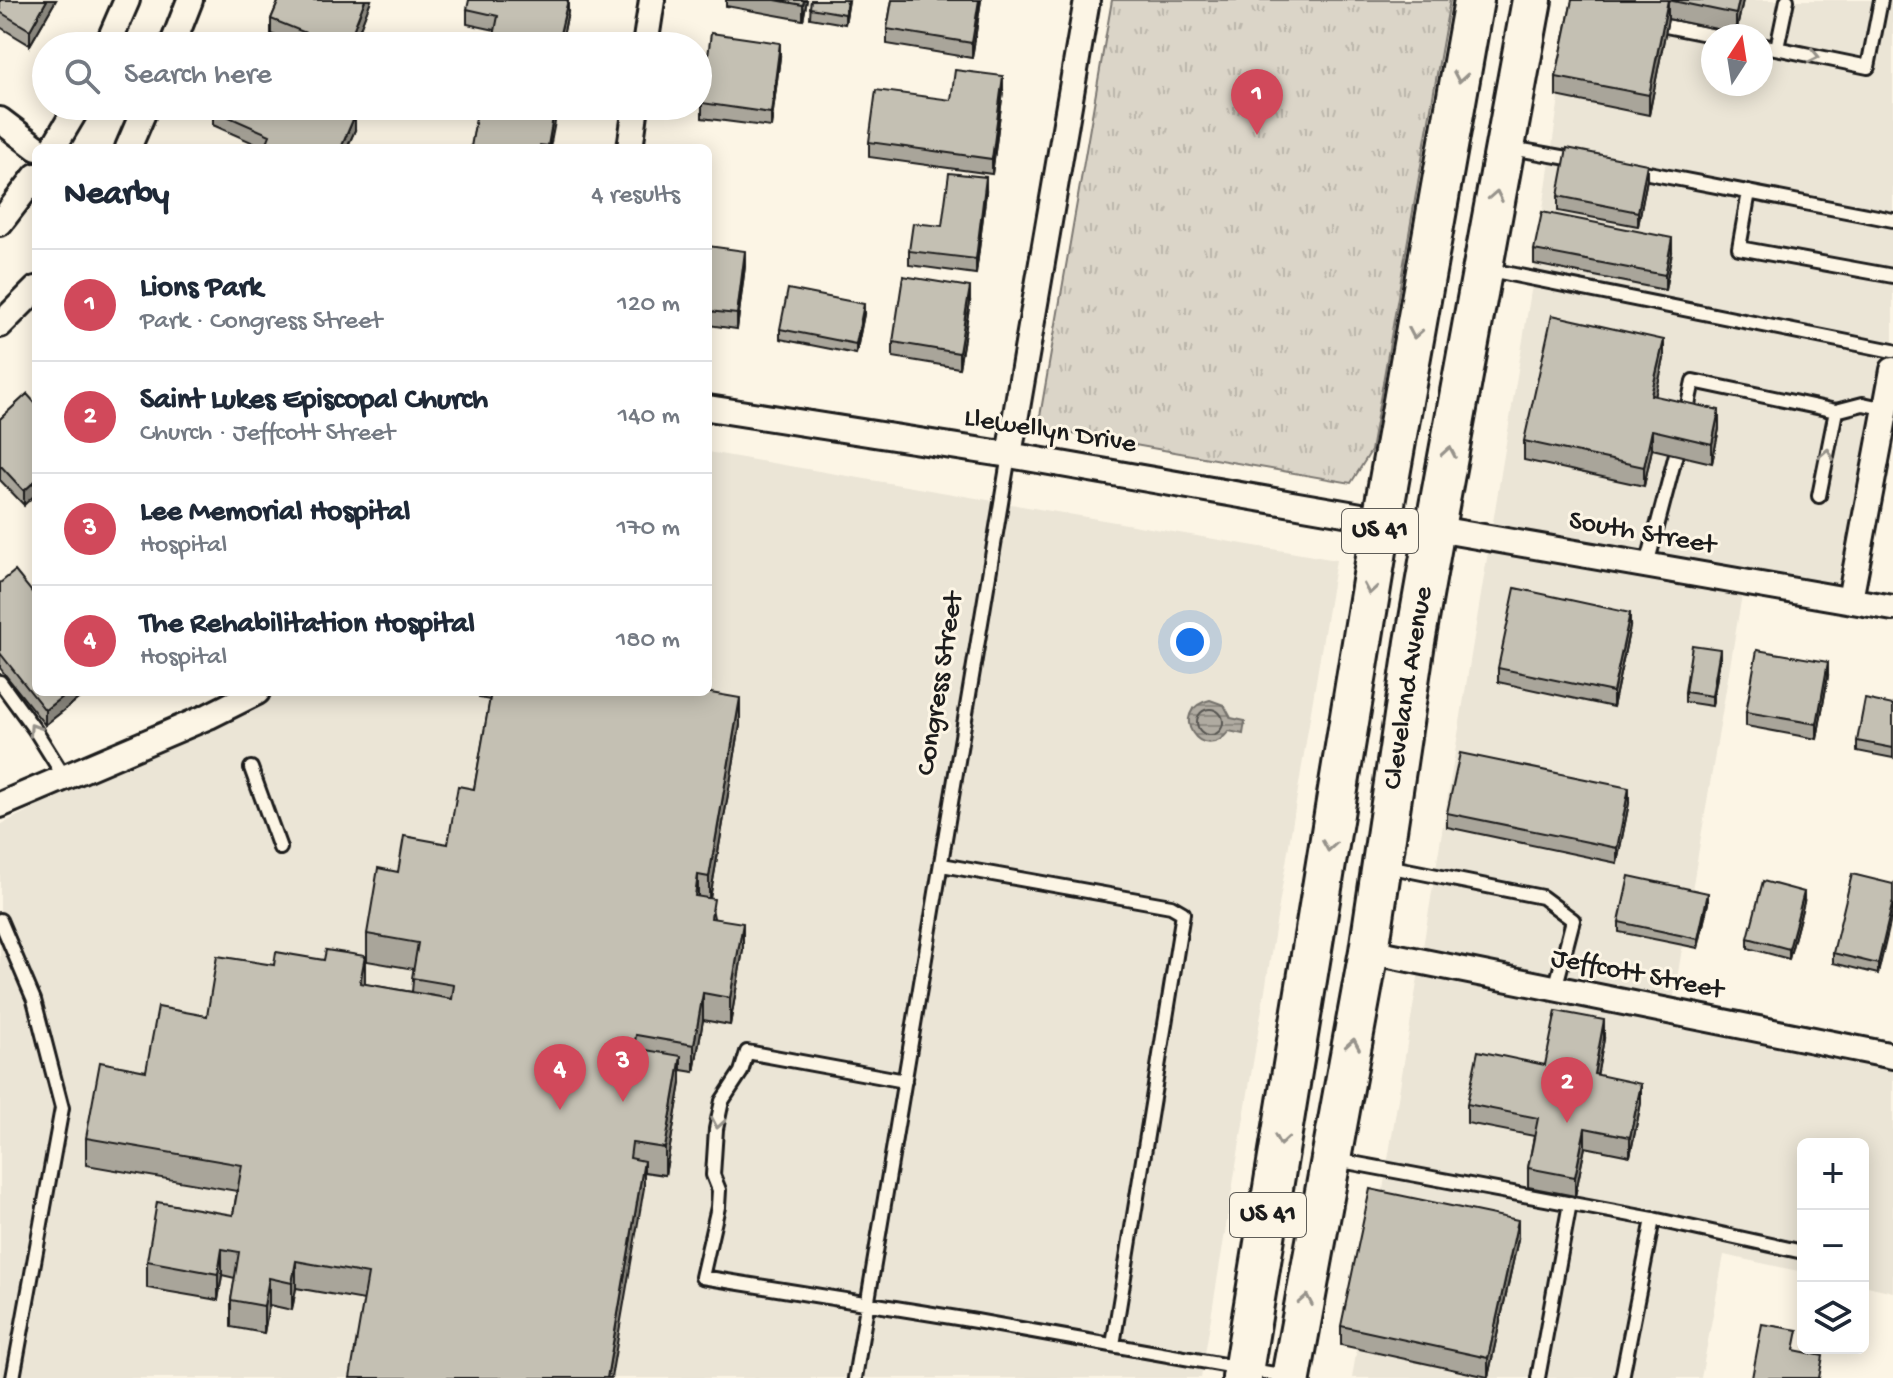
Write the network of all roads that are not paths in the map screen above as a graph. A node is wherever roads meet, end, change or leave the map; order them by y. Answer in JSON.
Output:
{"nodes":[{"id":1,"x":127,"y":0,"type":"edge"},
{"id":2,"x":190,"y":0,"type":"edge"},
{"id":3,"x":652,"y":0,"type":"edge"},
{"id":4,"x":1087,"y":0,"type":"edge"},
{"id":5,"x":1474,"y":0,"type":"edge"},
{"id":6,"x":1532,"y":0,"type":"edge"},
{"id":7,"x":1787,"y":0,"type":"edge"},
{"id":8,"x":1881,"y":0,"type":"edge"},
{"id":9,"x":1666,"y":26,"type":"edge"},
{"id":10,"x":113,"y":32,"type":"edge"},
{"id":11,"x":177,"y":32,"type":"edge"},
{"id":12,"x":647,"y":32,"type":"edge"},
{"id":13,"x":1701,"y":33,"type":"edge"},
{"id":14,"x":1773,"y":47,"type":"edge"},
{"id":15,"x":1777,"y":48,"type":"junction"},
{"id":16,"x":0,"y":120,"type":"edge"},
{"id":17,"x":70,"y":120,"type":"edge"},
{"id":18,"x":140,"y":120,"type":"edge"},
{"id":19,"x":634,"y":120,"type":"edge"},
{"id":20,"x":32,"y":144,"type":"edge"},
{"id":21,"x":55,"y":144,"type":"edge"},
{"id":22,"x":130,"y":144,"type":"edge"},
{"id":23,"x":631,"y":144,"type":"edge"},
{"id":24,"x":1506,"y":147,"type":"junction"},
{"id":25,"x":1597,"y":164,"type":"edge"},
{"id":26,"x":1612,"y":167,"type":"edge"},
{"id":27,"x":32,"y":181,"type":"edge"},
{"id":28,"x":1749,"y":192,"type":"junction"},
{"id":29,"x":1893,"y":220,"type":"edge"},
{"id":30,"x":0,"y":223,"type":"edge"},
{"id":31,"x":1482,"y":268,"type":"junction"},
{"id":32,"x":1893,"y":276,"type":"edge"},
{"id":33,"x":32,"y":293,"type":"edge"},
{"id":34,"x":0,"y":325,"type":"edge"},
{"id":35,"x":1893,"y":351,"type":"edge"},
{"id":36,"x":1893,"y":370,"type":"edge"},
{"id":37,"x":712,"y":409,"type":"edge"},
{"id":38,"x":1886,"y":409,"type":"junction"},
{"id":39,"x":1836,"y":411,"type":"junction"},
{"id":40,"x":1684,"y":422,"type":"edge"},
{"id":41,"x":1009,"y":455,"type":"junction"},
{"id":42,"x":1675,"y":460,"type":"edge"},
{"id":43,"x":1819,"y":496,"type":"dead end"},
{"id":44,"x":1382,"y":520,"type":"junction"},
{"id":45,"x":1435,"y":528,"type":"junction"},
{"id":46,"x":1647,"y":565,"type":"junction"},
{"id":47,"x":1850,"y":600,"type":"junction"},
{"id":48,"x":1893,"y":608,"type":"edge"},
{"id":49,"x":0,"y":682,"type":"edge"},
{"id":50,"x":249,"y":696,"type":"edge"},
{"id":51,"x":251,"y":768,"type":"dead end"},
{"id":52,"x":65,"y":778,"type":"junction"},
{"id":53,"x":0,"y":805,"type":"edge"},
{"id":54,"x":280,"y":848,"type":"dead end"},
{"id":55,"x":942,"y":865,"type":"junction"},
{"id":56,"x":1383,"y":866,"type":"junction"},
{"id":57,"x":0,"y":920,"type":"edge"},
{"id":58,"x":1369,"y":951,"type":"junction"},
{"id":59,"x":1555,"y":989,"type":"junction"},
{"id":60,"x":1893,"y":1056,"type":"edge"},
{"id":61,"x":905,"y":1081,"type":"junction"},
{"id":62,"x":1333,"y":1159,"type":"junction"},
{"id":63,"x":1570,"y":1203,"type":"junction"},
{"id":64,"x":1653,"y":1219,"type":"junction"},
{"id":65,"x":1797,"y":1251,"type":"edge"},
{"id":66,"x":868,"y":1306,"type":"junction"},
{"id":67,"x":1113,"y":1345,"type":"junction"},
{"id":68,"x":1243,"y":1373,"type":"edge"},
{"id":69,"x":13,"y":1378,"type":"edge"},
{"id":70,"x":855,"y":1378,"type":"edge"},
{"id":71,"x":1293,"y":1378,"type":"edge"},
{"id":72,"x":1538,"y":1378,"type":"edge"},
{"id":73,"x":1622,"y":1378,"type":"edge"}],
"edges":[{"from":1,"to":10,"type":"street"},
{"from":2,"to":11,"type":"street"},
{"from":3,"to":12,"type":"street"},
{"from":4,"to":41,"type":"street","name":"Congress Street"},
{"from":5,"to":44,"type":"main road","name":"Cleveland Avenue","number":"US 41","one_way":true},
{"from":6,"to":24,"type":"main road","name":"Cleveland Avenue","number":"US 41"},
{"from":7,"to":15,"type":"lane"},
{"from":15,"to":8,"type":"lane","one_way":true},
{"from":9,"to":13,"type":"lane"},
{"from":14,"to":15,"type":"lane"},
{"from":16,"to":20,"type":"street"},
{"from":17,"to":21,"type":"street"},
{"from":18,"to":22,"type":"street"},
{"from":19,"to":23,"type":"street"},
{"from":24,"to":25,"type":"lane"},
{"from":31,"to":24,"type":"main road","name":"Cleveland Avenue","number":"US 41","one_way":true},
{"from":26,"to":28,"type":"lane"},
{"from":27,"to":30,"type":"street"},
{"from":28,"to":29,"type":"lane"},
{"from":28,"to":32,"type":"lane"},
{"from":31,"to":35,"type":"lane"},
{"from":45,"to":31,"type":"main road","name":"Cleveland Avenue","number":"US 41","one_way":true},
{"from":33,"to":34,"type":"street"},
{"from":36,"to":38,"type":"street"},
{"from":37,"to":41,"type":"street","name":"Llewellyn Drive"},
{"from":38,"to":39,"type":"lane"},
{"from":38,"to":47,"type":"street"},
{"from":39,"to":40,"type":"lane"},
{"from":43,"to":39,"type":"lane","one_way":true},
{"from":41,"to":44,"type":"street","name":"Llewellyn Drive"},
{"from":41,"to":55,"type":"lane","name":"Congress Street"},
{"from":42,"to":46,"type":"lane"},
{"from":44,"to":45,"type":"street","name":"South Street"},
{"from":44,"to":68,"type":"main road","name":"Cleveland Avenue","number":"US 41","one_way":true},
{"from":45,"to":46,"type":"street","name":"South Street"},
{"from":45,"to":56,"type":"main road","name":"Cleveland Avenue","number":"US 41"},
{"from":46,"to":47,"type":"street","name":"South Street"},
{"from":47,"to":48,"type":"street","name":"South Street"},
{"from":52,"to":49,"type":"lane","one_way":true},
{"from":50,"to":52,"type":"street"},
{"from":51,"to":54,"type":"lane"},
{"from":52,"to":53,"type":"street"},
{"from":55,"to":61,"type":"lane","name":"Congress Street"},
{"from":55,"to":67,"type":"lane"},
{"from":56,"to":58,"type":"main road","name":"Cleveland Avenue","number":"US 41"},
{"from":56,"to":59,"type":"lane"},
{"from":57,"to":69,"type":"lane"},
{"from":58,"to":59,"type":"street","name":"Jeffcott Street"},
{"from":62,"to":58,"type":"main road","name":"Cleveland Avenue","number":"US 41","one_way":true},
{"from":59,"to":60,"type":"street","name":"Jeffcott Street"},
{"from":61,"to":66,"type":"lane","name":"Congress Street"},
{"from":61,"to":66,"type":"lane","one_way":true},
{"from":62,"to":63,"type":"lane"},
{"from":71,"to":62,"type":"main road","name":"Cleveland Avenue","number":"US 41","one_way":true},
{"from":63,"to":64,"type":"lane"},
{"from":63,"to":72,"type":"lane"},
{"from":64,"to":65,"type":"lane"},
{"from":64,"to":73,"type":"lane"},
{"from":66,"to":67,"type":"lane"},
{"from":66,"to":70,"type":"lane","name":"Congress Street"},
{"from":67,"to":68,"type":"lane"},
{"from":68,"to":71,"type":"lane"}]}
